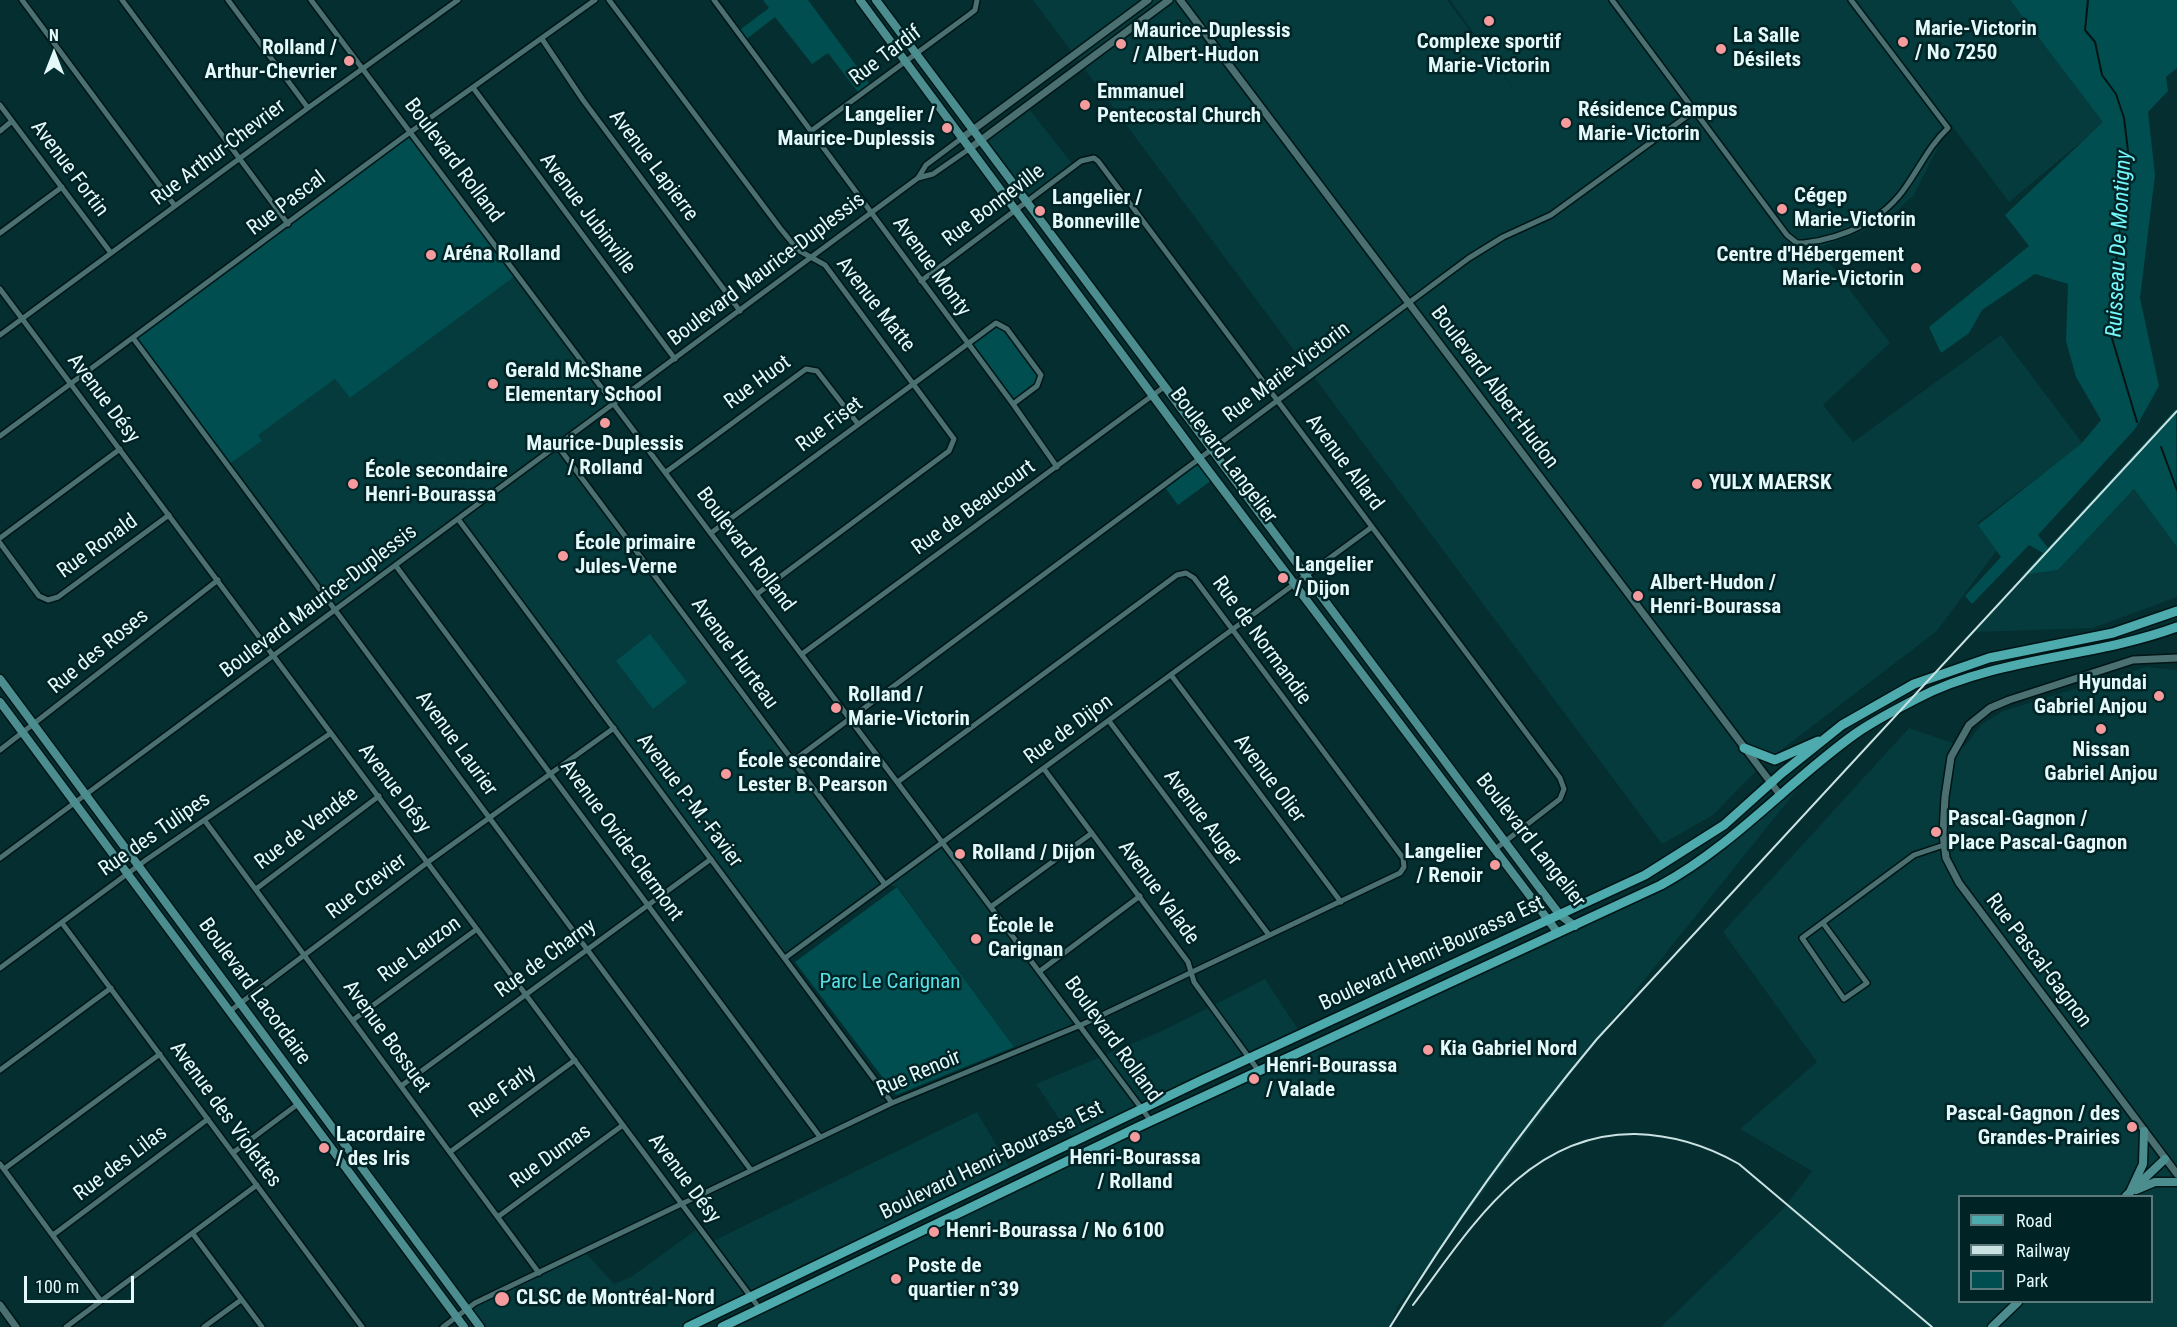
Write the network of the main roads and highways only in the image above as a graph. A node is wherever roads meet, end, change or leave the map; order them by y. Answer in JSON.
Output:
{"nodes":[{"id":1,"x":860,"y":0,"type":"edge"},
{"id":2,"x":876,"y":0,"type":"edge"},
{"id":3,"x":2177,"y":611,"type":"edge"},
{"id":4,"x":2177,"y":627,"type":"edge"},
{"id":5,"x":0,"y":679,"type":"edge"},
{"id":6,"x":0,"y":702,"type":"edge"},
{"id":7,"x":1823,"y":740,"type":"junction"},
{"id":8,"x":1744,"y":748,"type":"road end"},
{"id":9,"x":1560,"y":915,"type":"junction"},
{"id":10,"x":1547,"y":920,"type":"junction"},
{"id":11,"x":1575,"y":926,"type":"junction"},
{"id":12,"x":1558,"y":933,"type":"junction"},
{"id":13,"x":2144,"y":1131,"type":"road end"},
{"id":14,"x":2165,"y":1159,"type":"road end"},
{"id":15,"x":2177,"y":1182,"type":"edge"},
{"id":16,"x":2128,"y":1195,"type":"edge"},
{"id":17,"x":2017,"y":1303,"type":"edge"},
{"id":18,"x":464,"y":1327,"type":"edge"},
{"id":19,"x":480,"y":1327,"type":"edge"},
{"id":20,"x":688,"y":1327,"type":"edge"},
{"id":21,"x":722,"y":1327,"type":"edge"},
{"id":22,"x":1992,"y":1327,"type":"edge"}],
"edges":[{"from":1,"to":10,"type":"main road","name":"Boulevard Langelier"},
{"from":2,"to":9,"type":"main road","name":"Boulevard Langelier"},
{"from":3,"to":7,"type":"main road","name":"Boulevard Henri-Bourassa Est"},
{"from":4,"to":11,"type":"main road","name":"Boulevard Henri-Bourassa Est"},
{"from":5,"to":19,"type":"main road","name":"Boulevard Lacordaire"},
{"from":6,"to":18,"type":"main road","name":"Boulevard Lacordaire"},
{"from":7,"to":8,"type":"main road"},
{"from":7,"to":9,"type":"main road","name":"Boulevard Henri-Bourassa Est"},
{"from":9,"to":10,"type":"main road","name":"Boulevard Henri-Bourassa Est"},
{"from":9,"to":11,"type":"main road","name":"Boulevard Langelier"},
{"from":10,"to":12,"type":"main road","name":"Boulevard Langelier"},
{"from":10,"to":20,"type":"main road","name":"Boulevard Henri-Bourassa Est"},
{"from":11,"to":12,"type":"main road","name":"Boulevard Henri-Bourassa Est"},
{"from":12,"to":21,"type":"main road","name":"Boulevard Henri-Bourassa Est"},
{"from":13,"to":16,"type":"main road"},
{"from":14,"to":16,"type":"main road"},
{"from":15,"to":16,"type":"main road"},
{"from":17,"to":22,"type":"main road"}]}
